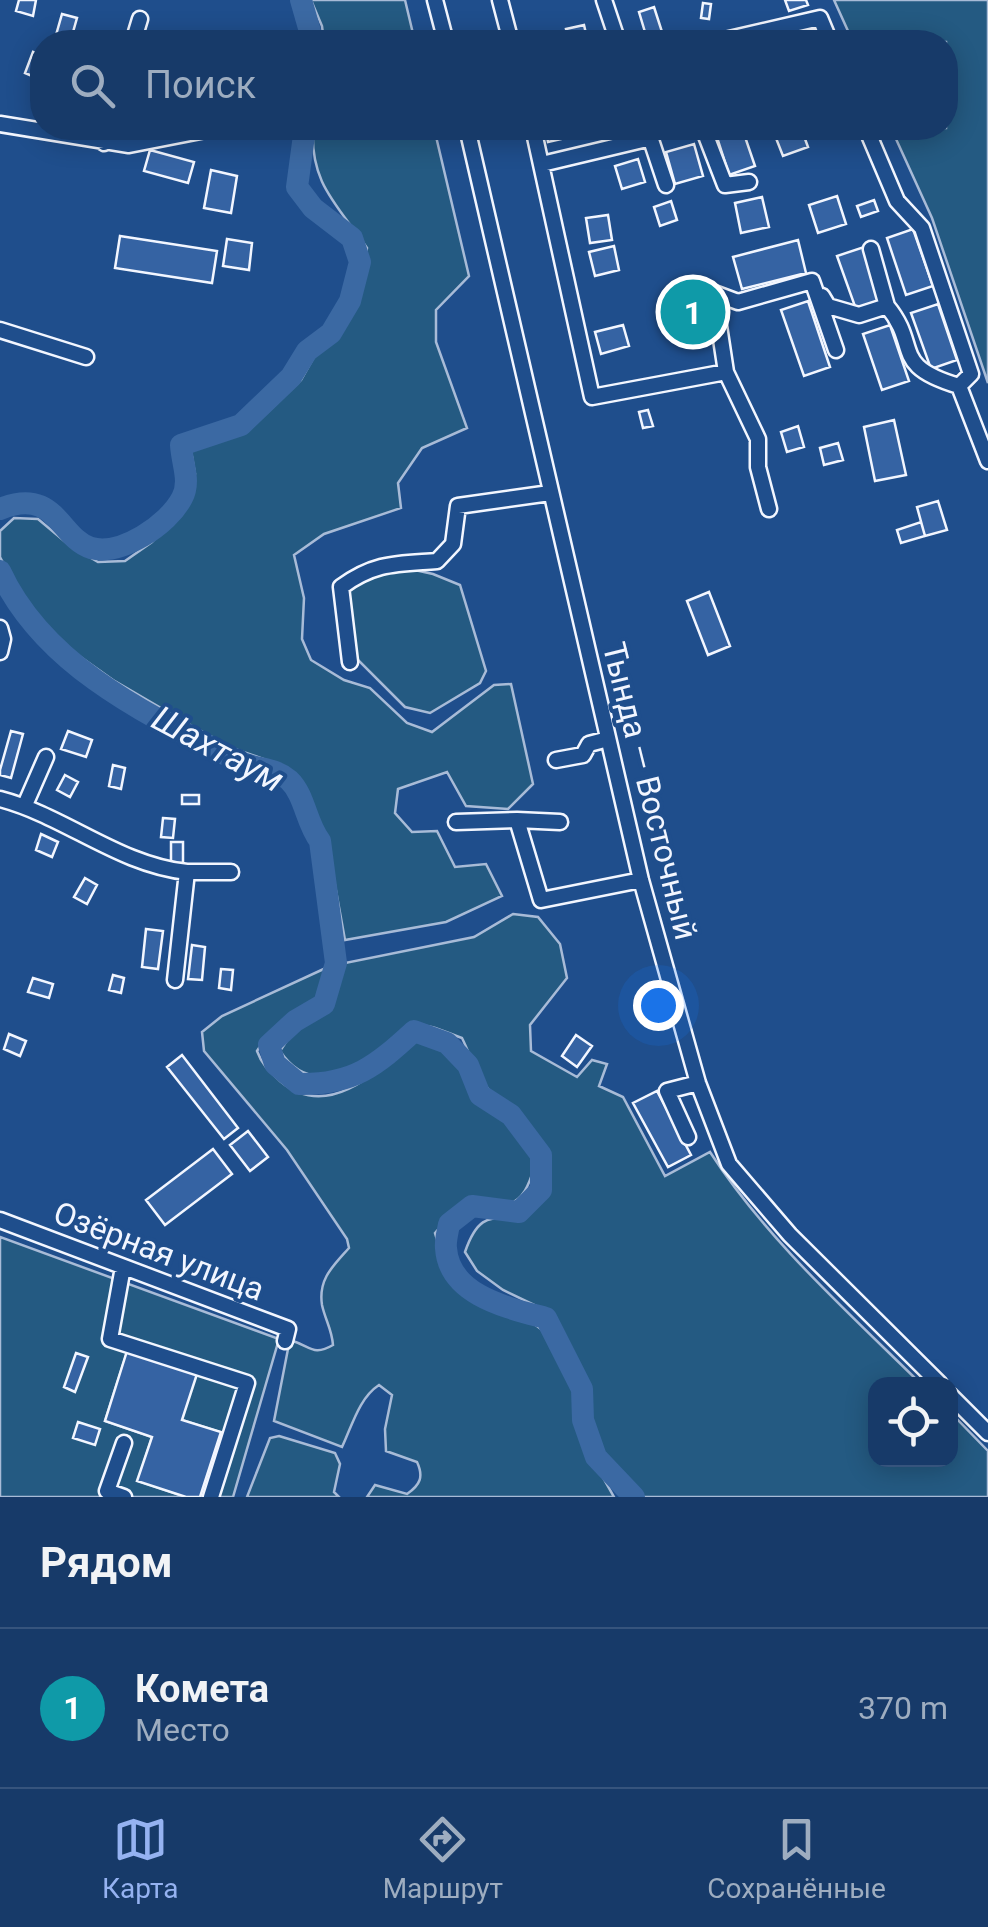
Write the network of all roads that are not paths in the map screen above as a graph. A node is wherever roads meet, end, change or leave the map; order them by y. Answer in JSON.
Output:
{"nodes":[{"id":1,"x":435,"y":0,"type":"edge"},
{"id":2,"x":500,"y":0,"type":"edge"},
{"id":3,"x":604,"y":0,"type":"edge"},
{"id":4,"x":140,"y":19,"type":"dead end"},
{"id":5,"x":137,"y":30,"type":"edge"},
{"id":6,"x":443,"y":30,"type":"edge"},
{"id":7,"x":508,"y":30,"type":"edge"},
{"id":8,"x":614,"y":30,"type":"edge"},
{"id":9,"x":768,"y":30,"type":"edge"},
{"id":10,"x":825,"y":30,"type":"edge"},
{"id":11,"x":0,"y":124,"type":"edge"},
{"id":12,"x":30,"y":127,"type":"edge"},
{"id":13,"x":118,"y":140,"type":"edge"},
{"id":14,"x":155,"y":140,"type":"edge"},
{"id":15,"x":471,"y":140,"type":"edge"},
{"id":16,"x":536,"y":140,"type":"edge"},
{"id":17,"x":625,"y":140,"type":"edge"},
{"id":18,"x":651,"y":140,"type":"edge"},
{"id":19,"x":708,"y":140,"type":"edge"},
{"id":20,"x":871,"y":140,"type":"edge"},
{"id":21,"x":542,"y":164,"type":"junction"},
{"id":22,"x":750,"y":182,"type":"dead end"},
{"id":23,"x":666,"y":185,"type":"dead end"},
{"id":24,"x":872,"y":248,"type":"dead end"},
{"id":25,"x":812,"y":281,"type":"junction"},
{"id":26,"x":887,"y":306,"type":"junction"},
{"id":27,"x":0,"y":330,"type":"edge"},
{"id":28,"x":836,"y":350,"type":"dead end"},
{"id":29,"x":86,"y":357,"type":"dead end"},
{"id":30,"x":726,"y":372,"type":"junction"},
{"id":31,"x":960,"y":386,"type":"junction"},
{"id":32,"x":988,"y":461,"type":"edge"},
{"id":33,"x":550,"y":493,"type":"junction"},
{"id":34,"x":769,"y":509,"type":"dead end"},
{"id":35,"x":0,"y":628,"type":"edge"},
{"id":36,"x":0,"y":652,"type":"edge"},
{"id":37,"x":350,"y":662,"type":"dead end"},
{"id":38,"x":608,"y":739,"type":"junction"},
{"id":39,"x":46,"y":757,"type":"dead end"},
{"id":40,"x":556,"y":760,"type":"dead end"},
{"id":41,"x":0,"y":799,"type":"edge"},
{"id":42,"x":26,"y":805,"type":"junction"},
{"id":43,"x":517,"y":820,"type":"junction"},
{"id":44,"x":456,"y":822,"type":"dead end"},
{"id":45,"x":560,"y":822,"type":"dead end"},
{"id":46,"x":187,"y":872,"type":"junction"},
{"id":47,"x":231,"y":872,"type":"dead end"},
{"id":48,"x":641,"y":880,"type":"junction"},
{"id":49,"x":175,"y":980,"type":"dead end"},
{"id":50,"x":698,"y":1084,"type":"junction"},
{"id":51,"x":688,"y":1137,"type":"dead end"},
{"id":52,"x":0,"y":1220,"type":"edge"},
{"id":53,"x":123,"y":1266,"type":"junction"},
{"id":54,"x":285,"y":1341,"type":"dead end"},
{"id":55,"x":933,"y":1377,"type":"edge"},
{"id":56,"x":958,"y":1403,"type":"edge"},
{"id":57,"x":988,"y":1433,"type":"edge"},
{"id":58,"x":124,"y":1443,"type":"dead end"},
{"id":59,"x":124,"y":1497,"type":"edge"},
{"id":60,"x":211,"y":1497,"type":"edge"}],
"edges":[{"from":1,"to":6,"type":"street"},
{"from":2,"to":7,"type":"street"},
{"from":3,"to":8,"type":"street"},
{"from":4,"to":5,"type":"street"},
{"from":9,"to":10,"type":"street"},
{"from":11,"to":12,"type":"street"},
{"from":13,"to":14,"type":"street"},
{"from":15,"to":33,"type":"street","name":"Тында — Восточный"},
{"from":16,"to":21,"type":"street"},
{"from":17,"to":21,"type":"street"},
{"from":18,"to":23,"type":"street"},
{"from":19,"to":22,"type":"street"},
{"from":20,"to":31,"type":"street"},
{"from":21,"to":30,"type":"street"},
{"from":24,"to":26,"type":"street"},
{"from":25,"to":26,"type":"street"},
{"from":25,"to":28,"type":"street"},
{"from":25,"to":30,"type":"street"},
{"from":26,"to":31,"type":"street"},
{"from":27,"to":29,"type":"street"},
{"from":30,"to":34,"type":"street"},
{"from":31,"to":32,"type":"street"},
{"from":33,"to":37,"type":"street"},
{"from":33,"to":38,"type":"street","name":"Тында — Восточный"},
{"from":35,"to":36,"type":"street"},
{"from":38,"to":40,"type":"street"},
{"from":38,"to":48,"type":"street","name":"Тында — Восточный"},
{"from":39,"to":42,"type":"street"},
{"from":41,"to":42,"type":"street"},
{"from":42,"to":46,"type":"street"},
{"from":43,"to":44,"type":"street"},
{"from":43,"to":45,"type":"street"},
{"from":43,"to":48,"type":"street"},
{"from":46,"to":47,"type":"street"},
{"from":46,"to":49,"type":"street"},
{"from":48,"to":50,"type":"street","name":"Тында — Восточный"},
{"from":50,"to":51,"type":"street"},
{"from":50,"to":55,"type":"street","name":"Тында — Восточный"},
{"from":52,"to":53,"type":"street","name":"Озёрная улица"},
{"from":53,"to":54,"type":"street","name":"Озёрная улица"},
{"from":53,"to":60,"type":"street"},
{"from":56,"to":57,"type":"street"},
{"from":58,"to":59,"type":"street"}]}
